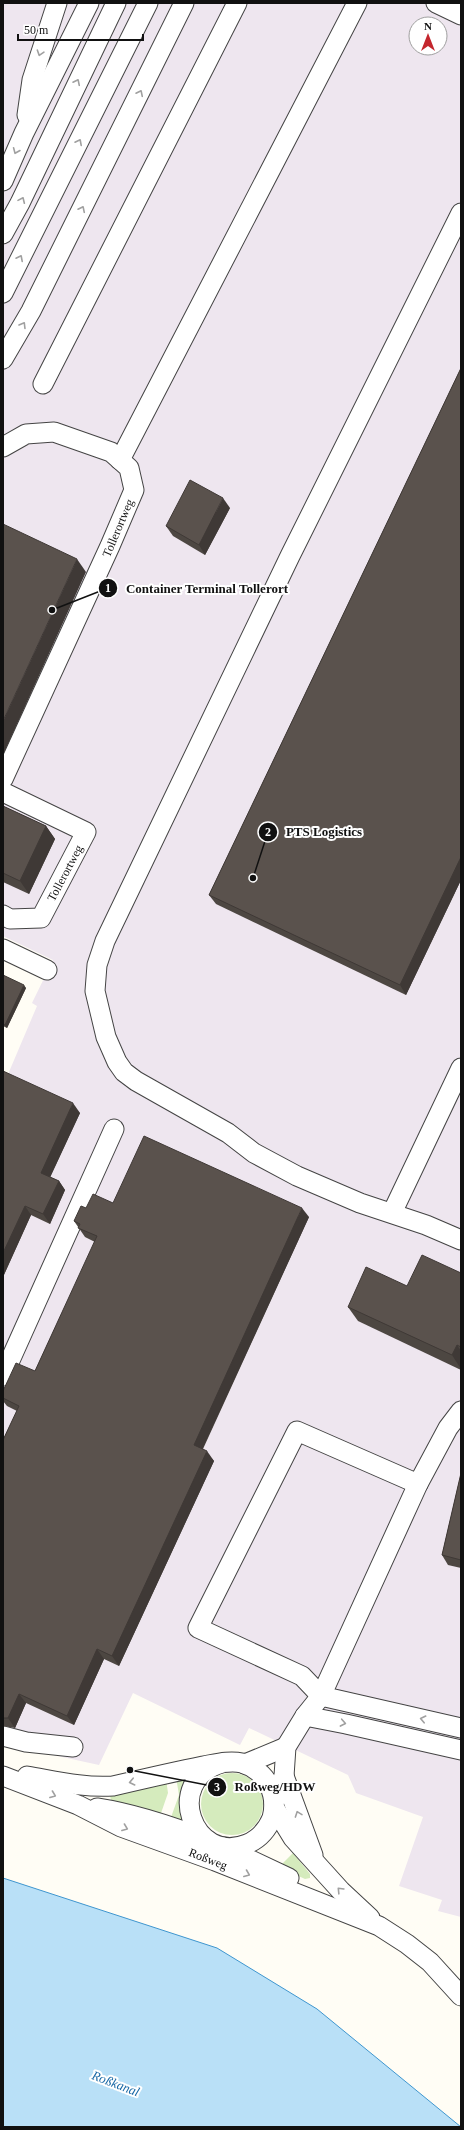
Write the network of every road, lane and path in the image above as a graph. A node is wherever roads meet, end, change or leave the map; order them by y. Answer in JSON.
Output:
{"nodes":[{"id":1,"x":57,"y":3,"type":"edge"},
{"id":2,"x":89,"y":3,"type":"edge"},
{"id":3,"x":116,"y":3,"type":"edge"},
{"id":4,"x":148,"y":3,"type":"edge"},
{"id":5,"x":184,"y":3,"type":"edge"},
{"id":6,"x":237,"y":3,"type":"edge"},
{"id":7,"x":357,"y":3,"type":"edge"},
{"id":8,"x":436,"y":3,"type":"edge"},
{"id":9,"x":461,"y":15,"type":"edge"},
{"id":10,"x":24,"y":133,"type":"junction"},
{"id":11,"x":3,"y":182,"type":"edge"},
{"id":12,"x":461,"y":213,"type":"edge"},
{"id":13,"x":3,"y":234,"type":"edge"},
{"id":14,"x":3,"y":293,"type":"edge"},
{"id":15,"x":3,"y":359,"type":"edge"},
{"id":16,"x":43,"y":384,"type":"dead end"},
{"id":17,"x":3,"y":447,"type":"edge"},
{"id":18,"x":120,"y":460,"type":"junction"},
{"id":19,"x":3,"y":779,"type":"edge"},
{"id":20,"x":3,"y":792,"type":"edge"},
{"id":21,"x":3,"y":915,"type":"edge"},
{"id":22,"x":3,"y":949,"type":"edge"},
{"id":23,"x":47,"y":970,"type":"dead end"},
{"id":24,"x":461,"y":1068,"type":"edge"},
{"id":25,"x":114,"y":1129,"type":"dead end"},
{"id":26,"x":392,"y":1213,"type":"junction"},
{"id":27,"x":461,"y":1240,"type":"edge"},
{"id":28,"x":3,"y":1376,"type":"edge"},
{"id":29,"x":461,"y":1411,"type":"edge"},
{"id":30,"x":418,"y":1484,"type":"junction"},
{"id":31,"x":320,"y":1696,"type":"junction"},
{"id":32,"x":305,"y":1716,"type":"junction"},
{"id":33,"x":461,"y":1728,"type":"edge"},
{"id":34,"x":3,"y":1736,"type":"edge"},
{"id":35,"x":73,"y":1747,"type":"dead end"},
{"id":36,"x":286,"y":1747,"type":"junction"},
{"id":37,"x":461,"y":1750,"type":"edge"},
{"id":38,"x":222,"y":1763,"type":"junction"},
{"id":39,"x":245,"y":1764,"type":"junction"},
{"id":40,"x":3,"y":1771,"type":"edge"},
{"id":41,"x":3,"y":1776,"type":"edge"},
{"id":42,"x":284,"y":1776,"type":"junction"},
{"id":43,"x":78,"y":1805,"type":"junction"},
{"id":44,"x":274,"y":1805,"type":"junction"},
{"id":45,"x":216,"y":1844,"type":"junction"},
{"id":46,"x":316,"y":1864,"type":"junction"},
{"id":47,"x":339,"y":1910,"type":"junction"},
{"id":48,"x":379,"y":1926,"type":"junction"},
{"id":49,"x":461,"y":1996,"type":"edge"}],
"edges":[{"from":1,"to":10,"type":"street","one_way":true},
{"from":2,"to":10,"type":"street"},
{"from":13,"to":3,"type":"street","one_way":true},
{"from":14,"to":4,"type":"street","one_way":true},
{"from":15,"to":5,"type":"street","one_way":true},
{"from":6,"to":16,"type":"street"},
{"from":7,"to":18,"type":"street"},
{"from":8,"to":9,"type":"street"},
{"from":10,"to":11,"type":"street","one_way":true},
{"from":12,"to":26,"type":"street"},
{"from":17,"to":18,"type":"street","name":"Tollerortweg"},
{"from":18,"to":19,"type":"street","name":"Tollerortweg"},
{"from":20,"to":21,"type":"street","name":"Tollerortweg"},
{"from":22,"to":23,"type":"street"},
{"from":24,"to":26,"type":"street"},
{"from":25,"to":28,"type":"street"},
{"from":26,"to":27,"type":"street"},
{"from":29,"to":30,"type":"street"},
{"from":30,"to":31,"type":"street"},
{"from":30,"to":31,"type":"street"},
{"from":31,"to":32,"type":"street"},
{"from":33,"to":31,"type":"street","one_way":true},
{"from":32,"to":36,"type":"street"},
{"from":32,"to":37,"type":"street","one_way":true},
{"from":34,"to":35,"type":"street"},
{"from":36,"to":39,"type":"street"},
{"from":36,"to":42,"type":"street","name":"Roßweg"},
{"from":38,"to":39,"type":"street"},
{"from":38,"to":40,"type":"street","one_way":true},
{"from":38,"to":45,"type":"street","name":"Roßweg"},
{"from":39,"to":44,"type":"street","name":"Roßweg"},
{"from":41,"to":43,"type":"street","name":"Roßweg","one_way":true},
{"from":42,"to":44,"type":"street","name":"Roßweg"},
{"from":46,"to":42,"type":"street","name":"Roßweg","one_way":true},
{"from":43,"to":45,"type":"street","name":"Roßweg"},
{"from":43,"to":47,"type":"street","name":"Roßweg","one_way":true},
{"from":44,"to":45,"type":"street","name":"Roßweg"},
{"from":44,"to":46,"type":"street","name":"Roßweg"},
{"from":45,"to":47,"type":"street","name":"Roßweg"},
{"from":48,"to":46,"type":"street","name":"Roßweg","one_way":true},
{"from":47,"to":48,"type":"street","name":"Roßweg"},
{"from":48,"to":49,"type":"street","name":"Roßweg"}]}
